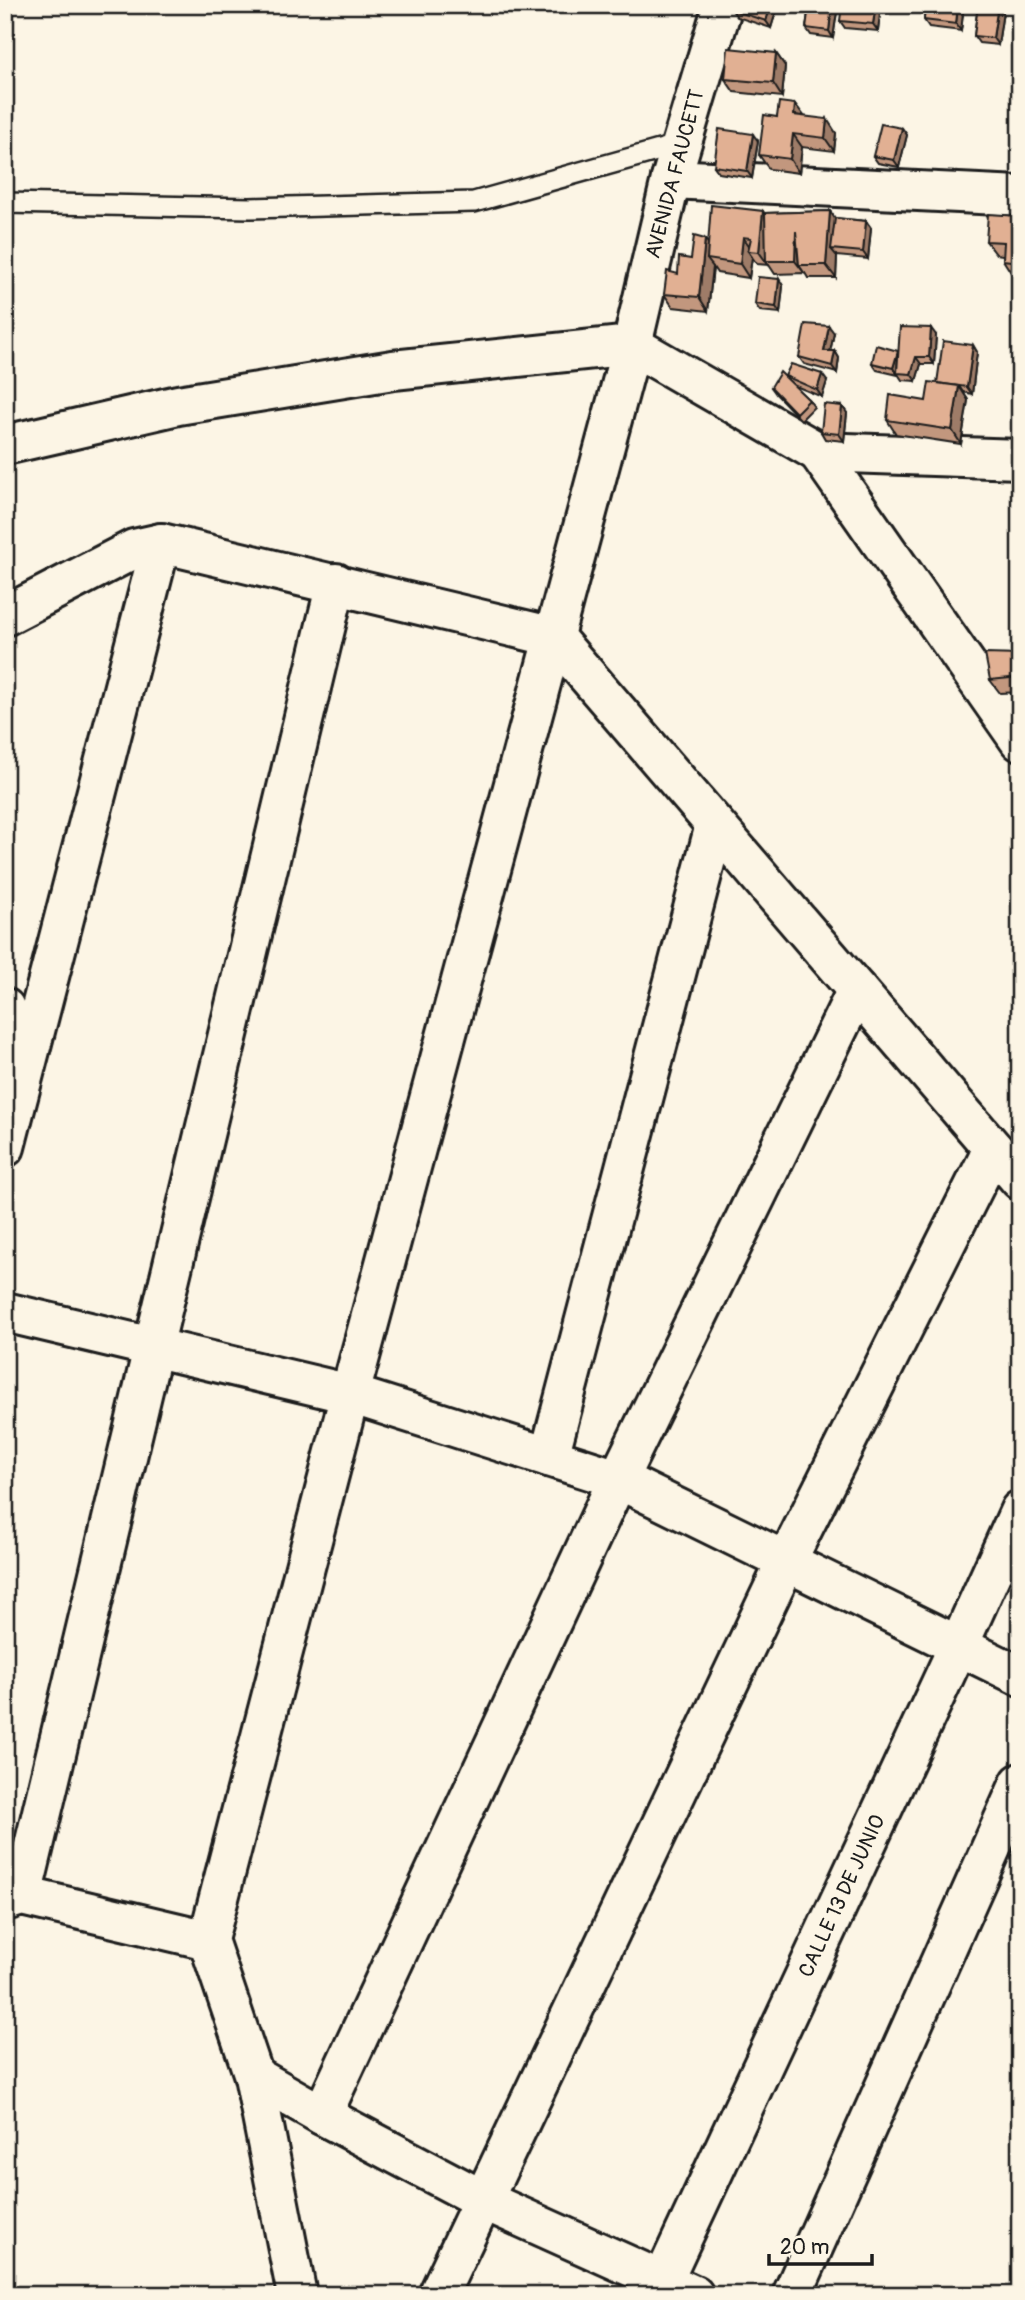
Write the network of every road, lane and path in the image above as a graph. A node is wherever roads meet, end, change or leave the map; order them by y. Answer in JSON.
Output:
{"nodes":[{"id":1,"x":723,"y":5,"type":"edge"},
{"id":2,"x":676,"y":161,"type":"junction"},
{"id":3,"x":1020,"y":196,"type":"edge"},
{"id":4,"x":5,"y":203,"type":"edge"},
{"id":5,"x":632,"y":345,"type":"junction"},
{"id":6,"x":5,"y":445,"type":"edge"},
{"id":7,"x":818,"y":452,"type":"junction"},
{"id":8,"x":1020,"y":459,"type":"edge"},
{"id":9,"x":161,"y":542,"type":"junction"},
{"id":10,"x":336,"y":583,"type":"junction"},
{"id":11,"x":5,"y":616,"type":"edge"},
{"id":12,"x":554,"y":637,"type":"junction"},
{"id":13,"x":1020,"y":741,"type":"edge"},
{"id":14,"x":715,"y":825,"type":"junction"},
{"id":15,"x":857,"y":990,"type":"junction"},
{"id":16,"x":5,"y":1008,"type":"edge"},
{"id":17,"x":21,"y":1088,"type":"junction"},
{"id":18,"x":5,"y":1147,"type":"edge"},
{"id":19,"x":993,"y":1149,"type":"junction"},
{"id":20,"x":1020,"y":1180,"type":"edge"},
{"id":21,"x":5,"y":1312,"type":"edge"},
{"id":22,"x":153,"y":1347,"type":"junction"},
{"id":23,"x":350,"y":1394,"type":"junction"},
{"id":24,"x":549,"y":1457,"type":"junction"},
{"id":25,"x":618,"y":1479,"type":"junction"},
{"id":26,"x":1020,"y":1510,"type":"edge"},
{"id":27,"x":786,"y":1562,"type":"junction"},
{"id":28,"x":958,"y":1647,"type":"junction"},
{"id":29,"x":1020,"y":1676,"type":"edge"},
{"id":30,"x":1020,"y":1783,"type":"edge"},
{"id":31,"x":13,"y":1899,"type":"edge"},
{"id":32,"x":208,"y":1940,"type":"junction"},
{"id":33,"x":254,"y":2076,"type":"junction"},
{"id":34,"x":322,"y":2115,"type":"junction"},
{"id":35,"x":483,"y":2200,"type":"junction"},
{"id":36,"x":678,"y":2288,"type":"edge"},
{"id":37,"x":297,"y":2295,"type":"edge"},
{"id":38,"x":438,"y":2295,"type":"edge"},
{"id":39,"x":792,"y":2295,"type":"edge"}],
"edges":[{"from":1,"to":2,"type":"street","name":"AVENIDA FAUCETT"},
{"from":2,"to":3,"type":"street"},
{"from":2,"to":4,"type":"lane"},
{"from":2,"to":5,"type":"street","name":"AVENIDA FAUCETT"},
{"from":5,"to":6,"type":"street"},
{"from":5,"to":7,"type":"street"},
{"from":5,"to":12,"type":"street","name":"AVENIDA FAUCETT"},
{"from":7,"to":8,"type":"street"},
{"from":7,"to":13,"type":"street"},
{"from":9,"to":10,"type":"street"},
{"from":9,"to":11,"type":"street"},
{"from":9,"to":17,"type":"street"},
{"from":10,"to":12,"type":"street"},
{"from":10,"to":22,"type":"street"},
{"from":12,"to":14,"type":"street"},
{"from":12,"to":23,"type":"street","name":"AVENIDA FAUCETT"},
{"from":14,"to":15,"type":"street"},
{"from":14,"to":24,"type":"street"},
{"from":15,"to":19,"type":"street"},
{"from":15,"to":25,"type":"street"},
{"from":16,"to":17,"type":"street"},
{"from":17,"to":18,"type":"street"},
{"from":19,"to":20,"type":"street"},
{"from":19,"to":27,"type":"street"},
{"from":21,"to":22,"type":"street"},
{"from":22,"to":23,"type":"street"},
{"from":22,"to":31,"type":"street"},
{"from":23,"to":24,"type":"street"},
{"from":23,"to":32,"type":"street","name":"AVENIDA FAUCETT"},
{"from":24,"to":25,"type":"street"},
{"from":25,"to":27,"type":"street"},
{"from":25,"to":34,"type":"street"},
{"from":26,"to":28,"type":"street","name":"CALLE 13 DE JUNIO"},
{"from":27,"to":28,"type":"street"},
{"from":27,"to":35,"type":"street"},
{"from":28,"to":29,"type":"street"},
{"from":28,"to":36,"type":"street","name":"CALLE 13 DE JUNIO"},
{"from":30,"to":39,"type":"street"},
{"from":31,"to":32,"type":"street"},
{"from":32,"to":33,"type":"street"},
{"from":33,"to":34,"type":"street"},
{"from":33,"to":37,"type":"street"},
{"from":34,"to":35,"type":"street"},
{"from":35,"to":36,"type":"street"},
{"from":35,"to":38,"type":"street"}]}
